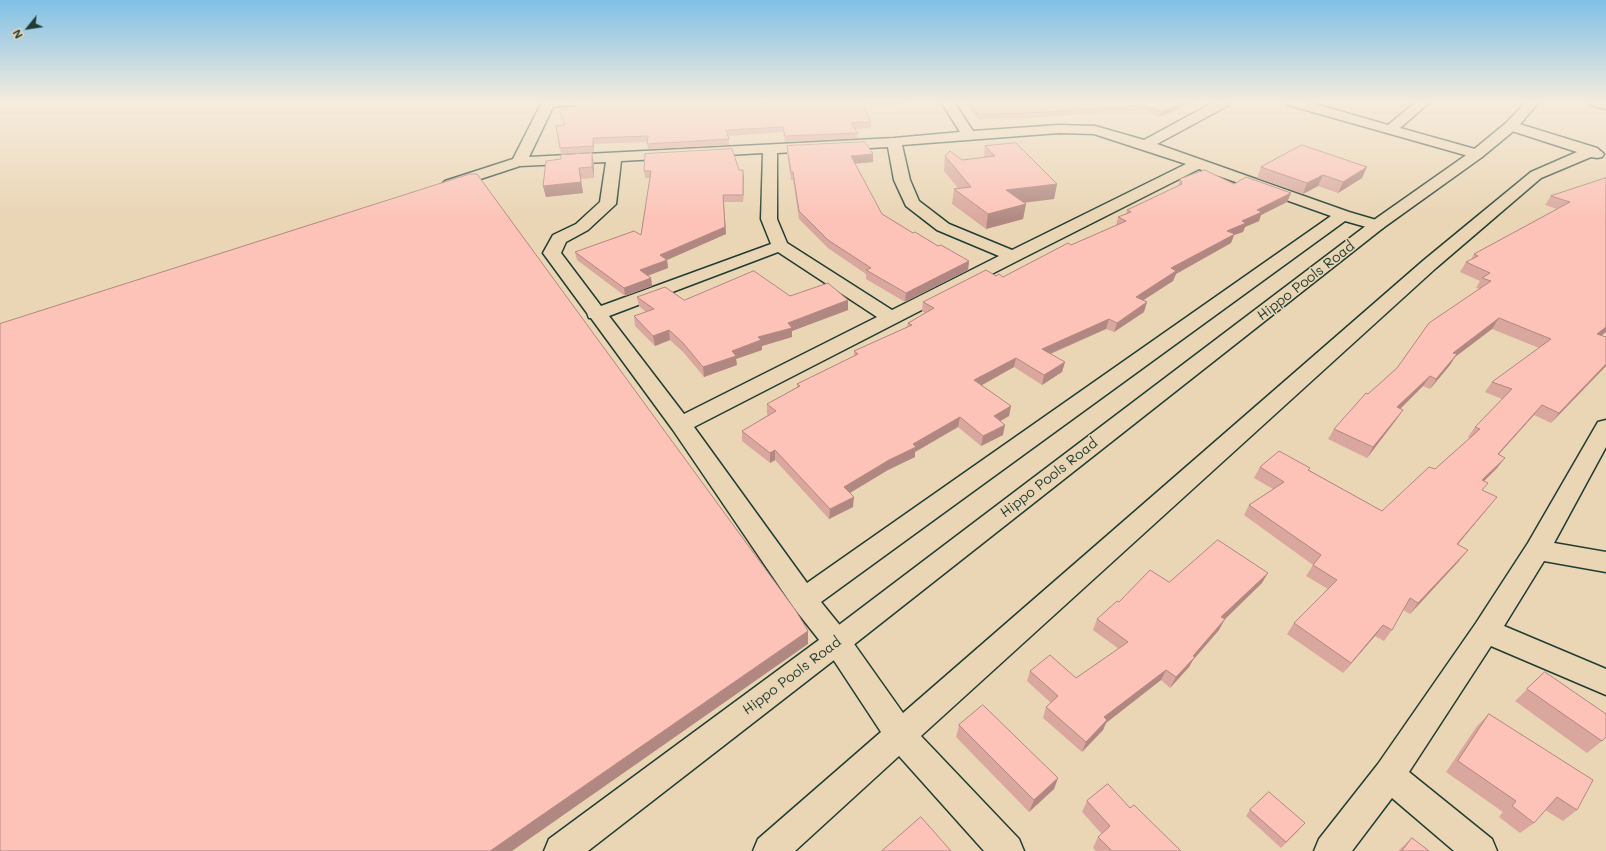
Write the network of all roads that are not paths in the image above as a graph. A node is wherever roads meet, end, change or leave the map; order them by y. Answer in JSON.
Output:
{"nodes":[{"id":1,"x":529,"y":142,"type":"edge"},
{"id":2,"x":894,"y":142,"type":"junction"},
{"id":3,"x":897,"y":142,"type":"edge"},
{"id":4,"x":1138,"y":142,"type":"edge"},
{"id":5,"x":1150,"y":142,"type":"edge"},
{"id":6,"x":1435,"y":142,"type":"edge"},
{"id":7,"x":1492,"y":142,"type":"edge"},
{"id":8,"x":1560,"y":142,"type":"edge"},
{"id":9,"x":1146,"y":144,"type":"junction"},
{"id":10,"x":770,"y":149,"type":"junction"},
{"id":11,"x":1477,"y":154,"type":"junction"},
{"id":12,"x":1599,"y":154,"type":"edge"},
{"id":13,"x":614,"y":158,"type":"junction"},
{"id":14,"x":519,"y":162,"type":"junction"},
{"id":15,"x":1198,"y":164,"type":"junction"},
{"id":16,"x":436,"y":189,"type":"edge"},
{"id":17,"x":1342,"y":215,"type":"junction"},
{"id":18,"x":1377,"y":225,"type":"junction"},
{"id":19,"x":780,"y":246,"type":"junction"},
{"id":20,"x":1013,"y":256,"type":"junction"},
{"id":21,"x":596,"y":314,"type":"junction"},
{"id":22,"x":891,"y":318,"type":"junction"},
{"id":23,"x":681,"y":425,"type":"junction"},
{"id":24,"x":1604,"y":433,"type":"edge"},
{"id":25,"x":1537,"y":550,"type":"junction"},
{"id":26,"x":1606,"y":562,"type":"edge"},
{"id":27,"x":804,"y":600,"type":"junction"},
{"id":28,"x":1486,"y":631,"type":"junction"},
{"id":29,"x":837,"y":642,"type":"junction"},
{"id":30,"x":1606,"y":682,"type":"edge"},
{"id":31,"x":900,"y":735,"type":"junction"},
{"id":32,"x":1389,"y":775,"type":"junction"},
{"id":33,"x":561,"y":851,"type":"edge"},
{"id":34,"x":770,"y":851,"type":"edge"},
{"id":35,"x":1007,"y":851,"type":"edge"},
{"id":36,"x":1331,"y":851,"type":"edge"},
{"id":37,"x":1480,"y":851,"type":"edge"}],
"edges":[{"from":1,"to":14,"type":"street"},
{"from":2,"to":3,"type":"street"},
{"from":2,"to":10,"type":"street"},
{"from":2,"to":20,"type":"street"},
{"from":4,"to":9,"type":"street"},
{"from":5,"to":9,"type":"street"},
{"from":6,"to":11,"type":"street"},
{"from":7,"to":11,"type":"street","name":"Hippo Pools Road"},
{"from":8,"to":12,"type":"street"},
{"from":9,"to":15,"type":"street"},
{"from":10,"to":13,"type":"street"},
{"from":10,"to":19,"type":"street"},
{"from":11,"to":18,"type":"street","name":"Hippo Pools Road"},
{"from":12,"to":31,"type":"street"},
{"from":13,"to":14,"type":"street"},
{"from":13,"to":21,"type":"street"},
{"from":14,"to":16,"type":"street"},
{"from":15,"to":17,"type":"street"},
{"from":15,"to":20,"type":"street"},
{"from":17,"to":18,"type":"street"},
{"from":17,"to":27,"type":"street"},
{"from":18,"to":29,"type":"street","name":"Hippo Pools Road"},
{"from":19,"to":21,"type":"street"},
{"from":19,"to":22,"type":"street"},
{"from":20,"to":22,"type":"street"},
{"from":21,"to":23,"type":"street"},
{"from":22,"to":23,"type":"street"},
{"from":23,"to":27,"type":"street"},
{"from":24,"to":25,"type":"street"},
{"from":25,"to":26,"type":"street"},
{"from":25,"to":28,"type":"street"},
{"from":27,"to":29,"type":"street"},
{"from":28,"to":30,"type":"street"},
{"from":28,"to":32,"type":"street"},
{"from":29,"to":31,"type":"street"},
{"from":29,"to":33,"type":"street","name":"Hippo Pools Road"},
{"from":31,"to":34,"type":"street"},
{"from":31,"to":35,"type":"street"},
{"from":32,"to":36,"type":"street"},
{"from":32,"to":37,"type":"street"}]}
